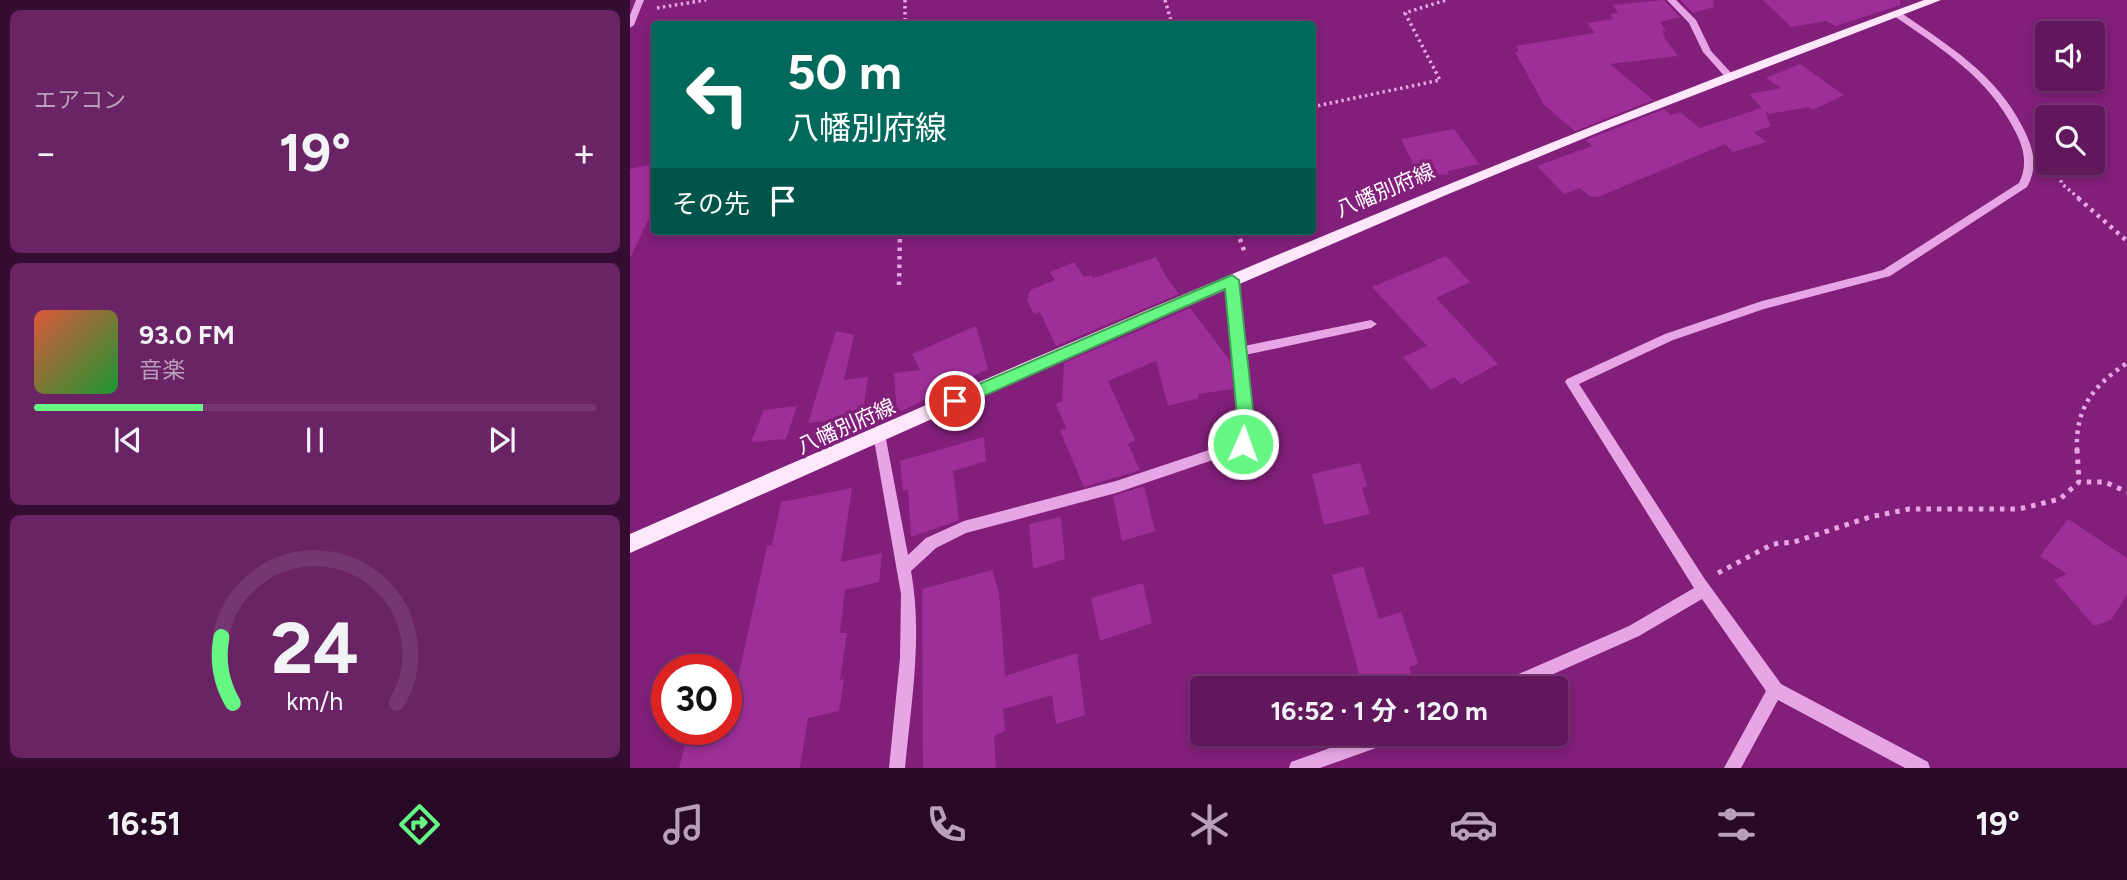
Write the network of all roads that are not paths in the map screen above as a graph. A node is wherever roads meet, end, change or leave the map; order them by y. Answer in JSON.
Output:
{"nodes":[{"id":1,"x":640,"y":0,"type":"edge"},
{"id":2,"x":1671,"y":0,"type":"edge"},
{"id":3,"x":1935,"y":0,"type":"edge"},
{"id":4,"x":1896,"y":14,"type":"junction"},
{"id":5,"x":630,"y":25,"type":"edge"},
{"id":6,"x":1731,"y":78,"type":"junction"},
{"id":7,"x":1232,"y":280,"type":"junction"},
{"id":8,"x":1371,"y":324,"type":"dead end"},
{"id":9,"x":1238,"y":352,"type":"junction"},
{"id":10,"x":879,"y":434,"type":"junction"},
{"id":11,"x":630,"y":544,"type":"edge"},
{"id":12,"x":904,"y":568,"type":"junction"},
{"id":13,"x":1701,"y":586,"type":"junction"},
{"id":14,"x":1531,"y":676,"type":"edge"},
{"id":15,"x":1775,"y":690,"type":"junction"},
{"id":16,"x":1359,"y":746,"type":"edge"},
{"id":17,"x":897,"y":768,"type":"edge"},
{"id":18,"x":1297,"y":768,"type":"edge"},
{"id":19,"x":1732,"y":768,"type":"edge"},
{"id":20,"x":1922,"y":768,"type":"edge"}],
"edges":[{"from":1,"to":5,"type":"street"},
{"from":2,"to":6,"type":"street"},
{"from":3,"to":4,"type":"main road","name":"八幡別府線"},
{"from":4,"to":6,"type":"main road","name":"八幡別府線"},
{"from":4,"to":13,"type":"street"},
{"from":6,"to":7,"type":"main road","name":"八幡別府線"},
{"from":7,"to":9,"type":"street"},
{"from":7,"to":10,"type":"main road","name":"八幡別府線"},
{"from":8,"to":9,"type":"street"},
{"from":9,"to":12,"type":"street"},
{"from":10,"to":11,"type":"main road","name":"八幡別府線"},
{"from":10,"to":12,"type":"street"},
{"from":12,"to":17,"type":"street"},
{"from":13,"to":14,"type":"street"},
{"from":13,"to":15,"type":"street"},
{"from":15,"to":19,"type":"street"},
{"from":15,"to":20,"type":"street"},
{"from":16,"to":18,"type":"street"}]}
